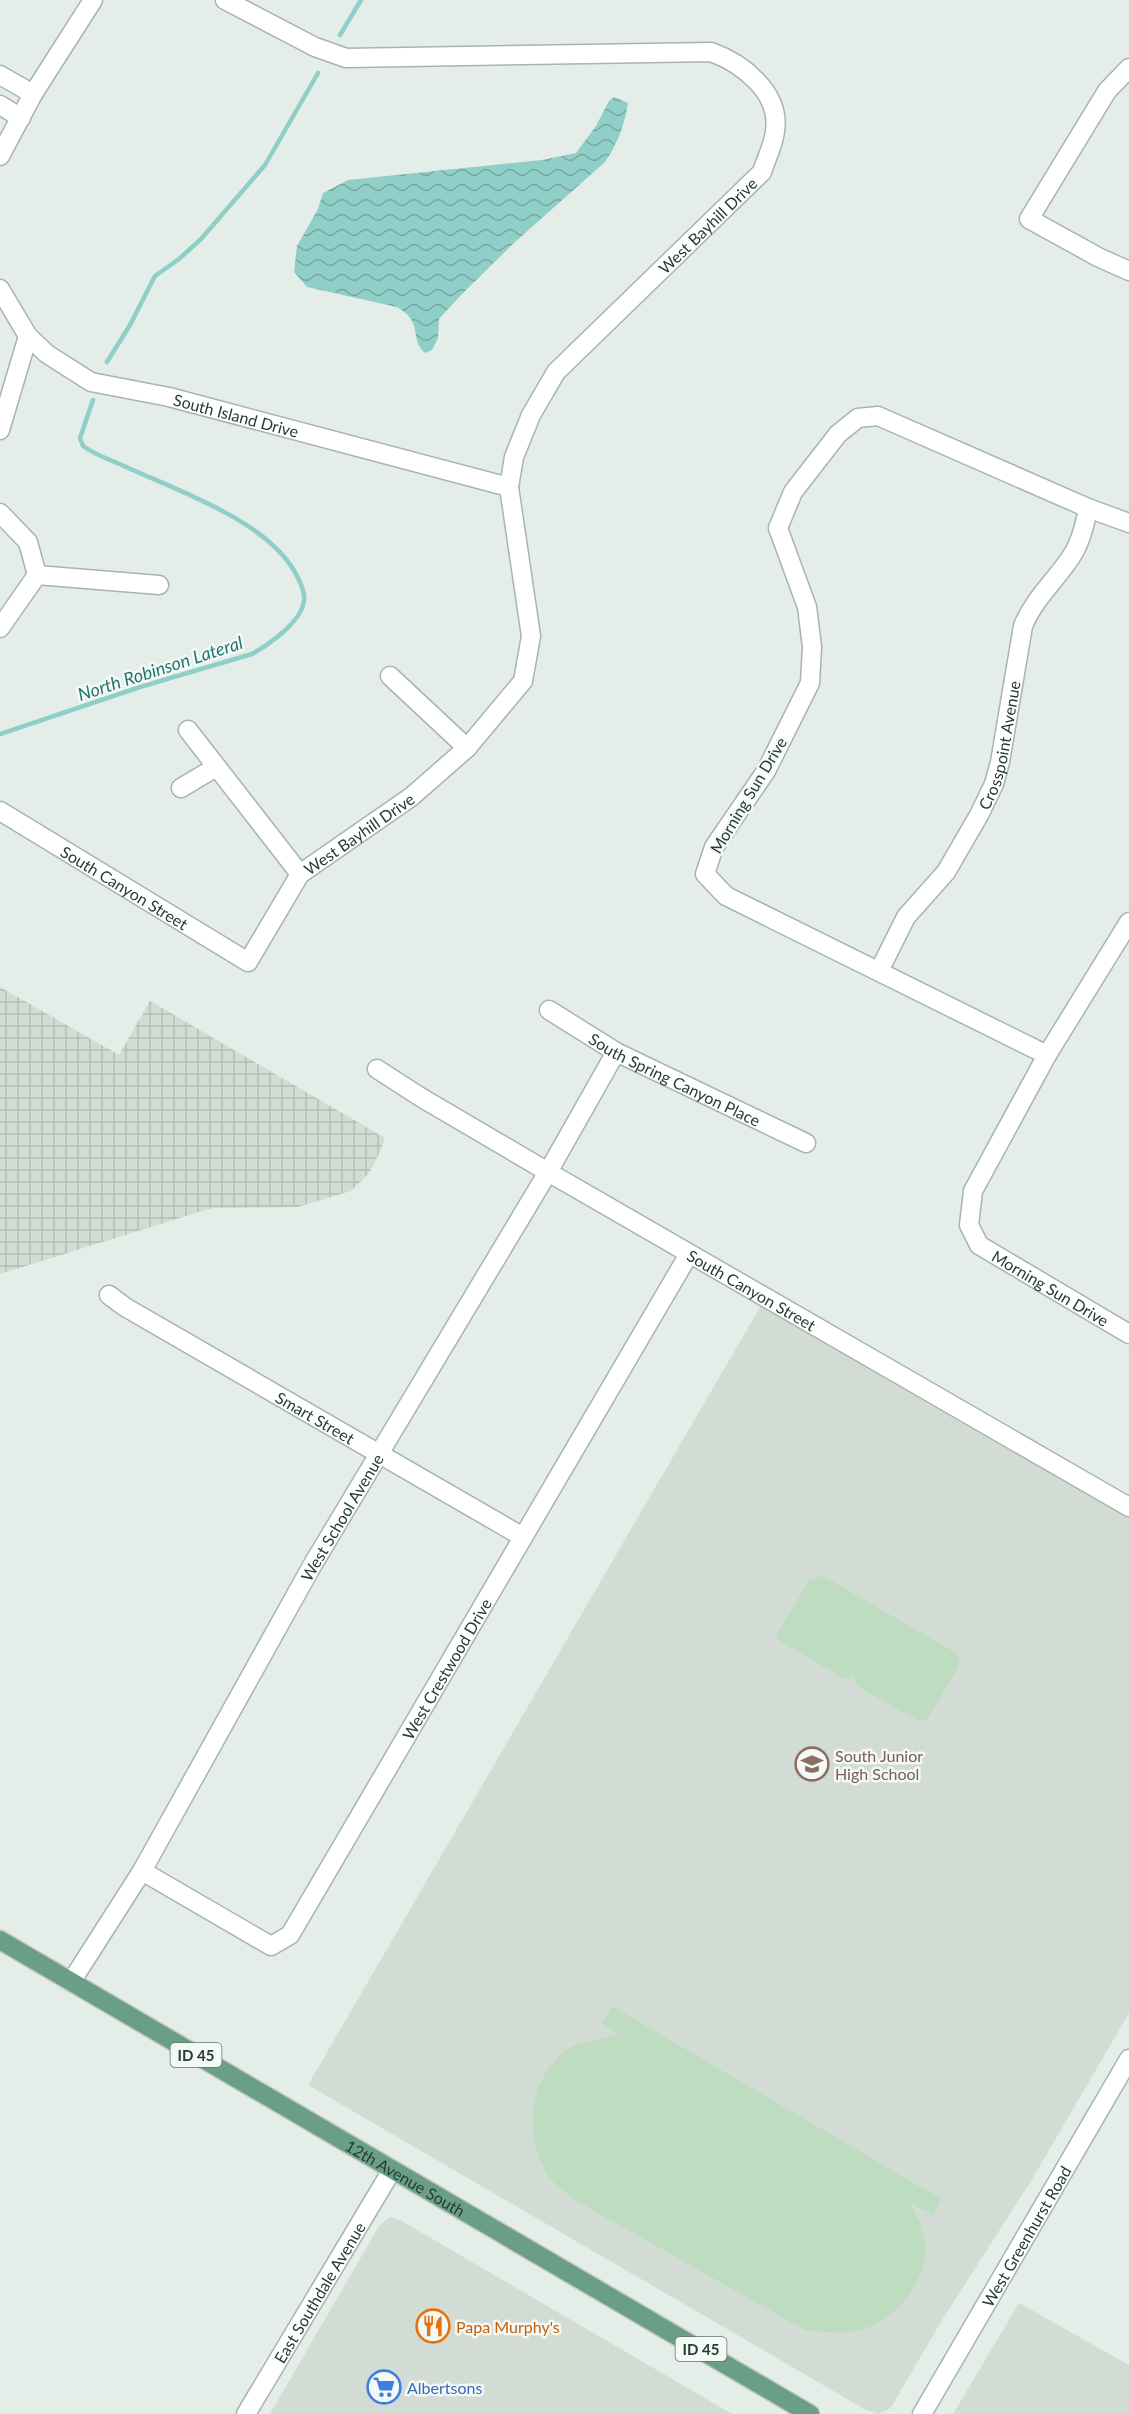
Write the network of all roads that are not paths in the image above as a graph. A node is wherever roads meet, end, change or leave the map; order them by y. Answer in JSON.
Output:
{"nodes":[{"id":1,"x":93,"y":0,"type":"edge"},
{"id":2,"x":225,"y":0,"type":"edge"},
{"id":3,"x":1129,"y":68,"type":"edge"},
{"id":4,"x":0,"y":75,"type":"edge"},
{"id":5,"x":33,"y":94,"type":"junction"},
{"id":6,"x":0,"y":105,"type":"edge"},
{"id":7,"x":21,"y":118,"type":"junction"},
{"id":8,"x":0,"y":156,"type":"edge"},
{"id":9,"x":1129,"y":271,"type":"edge"},
{"id":10,"x":0,"y":289,"type":"edge"},
{"id":11,"x":28,"y":336,"type":"junction"},
{"id":12,"x":0,"y":430,"type":"edge"},
{"id":13,"x":509,"y":487,"type":"junction"},
{"id":14,"x":1088,"y":508,"type":"junction"},
{"id":15,"x":0,"y":513,"type":"edge"},
{"id":16,"x":1129,"y":523,"type":"edge"},
{"id":17,"x":37,"y":575,"type":"junction"},
{"id":18,"x":159,"y":585,"type":"dead end"},
{"id":19,"x":0,"y":628,"type":"edge"},
{"id":20,"x":390,"y":676,"type":"dead end"},
{"id":21,"x":188,"y":730,"type":"dead end"},
{"id":22,"x":466,"y":748,"type":"junction"},
{"id":23,"x":216,"y":767,"type":"junction"},
{"id":24,"x":181,"y":788,"type":"dead end"},
{"id":25,"x":0,"y":811,"type":"edge"},
{"id":26,"x":300,"y":874,"type":"junction"},
{"id":27,"x":1129,"y":921,"type":"edge"},
{"id":28,"x":248,"y":962,"type":"joint"},
{"id":29,"x":879,"y":971,"type":"junction"},
{"id":30,"x":549,"y":1010,"type":"dead end"},
{"id":31,"x":616,"y":1052,"type":"junction"},
{"id":32,"x":1047,"y":1055,"type":"junction"},
{"id":33,"x":377,"y":1069,"type":"dead end"},
{"id":34,"x":806,"y":1143,"type":"dead end"},
{"id":35,"x":548,"y":1172,"type":"junction"},
{"id":36,"x":689,"y":1254,"type":"junction"},
{"id":37,"x":108,"y":1295,"type":"dead end"},
{"id":38,"x":1129,"y":1334,"type":"edge"},
{"id":39,"x":379,"y":1454,"type":"junction"},
{"id":40,"x":1129,"y":1507,"type":"edge"},
{"id":41,"x":523,"y":1537,"type":"junction"},
{"id":42,"x":142,"y":1871,"type":"junction"},
{"id":43,"x":0,"y":1940,"type":"edge"},
{"id":44,"x":71,"y":1982,"type":"junction"},
{"id":45,"x":1129,"y":2059,"type":"edge"},
{"id":46,"x":392,"y":2170,"type":"junction"},
{"id":47,"x":246,"y":2414,"type":"edge"},
{"id":48,"x":810,"y":2414,"type":"edge"},
{"id":49,"x":922,"y":2414,"type":"edge"}],
"edges":[{"from":1,"to":5,"type":"street"},
{"from":2,"to":13,"type":"street","name":"West Bayhill Drive"},
{"from":3,"to":9,"type":"street"},
{"from":4,"to":5,"type":"street"},
{"from":5,"to":7,"type":"street"},
{"from":6,"to":7,"type":"street"},
{"from":7,"to":8,"type":"street"},
{"from":10,"to":11,"type":"street","name":"South Island Drive"},
{"from":11,"to":12,"type":"street"},
{"from":11,"to":13,"type":"street","name":"South Island Drive"},
{"from":13,"to":22,"type":"street","name":"West Bayhill Drive"},
{"from":14,"to":16,"type":"street","name":"Morning Sun Drive"},
{"from":14,"to":29,"type":"street","name":"Crosspoint Avenue"},
{"from":14,"to":29,"type":"street","name":"Morning Sun Drive"},
{"from":15,"to":17,"type":"street"},
{"from":17,"to":18,"type":"street"},
{"from":17,"to":19,"type":"street"},
{"from":20,"to":22,"type":"street"},
{"from":21,"to":23,"type":"street"},
{"from":22,"to":26,"type":"street","name":"West Bayhill Drive"},
{"from":23,"to":24,"type":"street"},
{"from":23,"to":26,"type":"street"},
{"from":25,"to":28,"type":"street","name":"South Canyon Street"},
{"from":26,"to":28,"type":"street","name":"West Bayhill Drive"},
{"from":27,"to":32,"type":"street"},
{"from":29,"to":32,"type":"street","name":"Morning Sun Drive"},
{"from":30,"to":31,"type":"street","name":"South Spring Canyon Place"},
{"from":31,"to":34,"type":"street","name":"South Spring Canyon Place"},
{"from":31,"to":35,"type":"street","name":"West School Avenue"},
{"from":32,"to":38,"type":"street","name":"Morning Sun Drive"},
{"from":33,"to":35,"type":"street","name":"South Canyon Street"},
{"from":35,"to":36,"type":"street","name":"South Canyon Street"},
{"from":35,"to":39,"type":"street","name":"West School Avenue"},
{"from":36,"to":40,"type":"street","name":"South Canyon Street"},
{"from":36,"to":41,"type":"street","name":"West Crestwood Drive"},
{"from":37,"to":39,"type":"street","name":"Smart Street"},
{"from":39,"to":41,"type":"street","name":"Smart Street"},
{"from":39,"to":42,"type":"street","name":"West School Avenue"},
{"from":41,"to":42,"type":"street","name":"West Crestwood Drive"},
{"from":42,"to":44,"type":"street","name":"West School Avenue"},
{"from":43,"to":44,"type":"main road","name":"12th Avenue South","number":"ID 45"},
{"from":44,"to":46,"type":"main road","name":"12th Avenue South","number":"ID 45"},
{"from":45,"to":49,"type":"street","name":"West Greenhurst Road"},
{"from":46,"to":47,"type":"street","name":"East Southdale Avenue"},
{"from":46,"to":48,"type":"main road","name":"12th Avenue South","number":"ID 45"}]}
